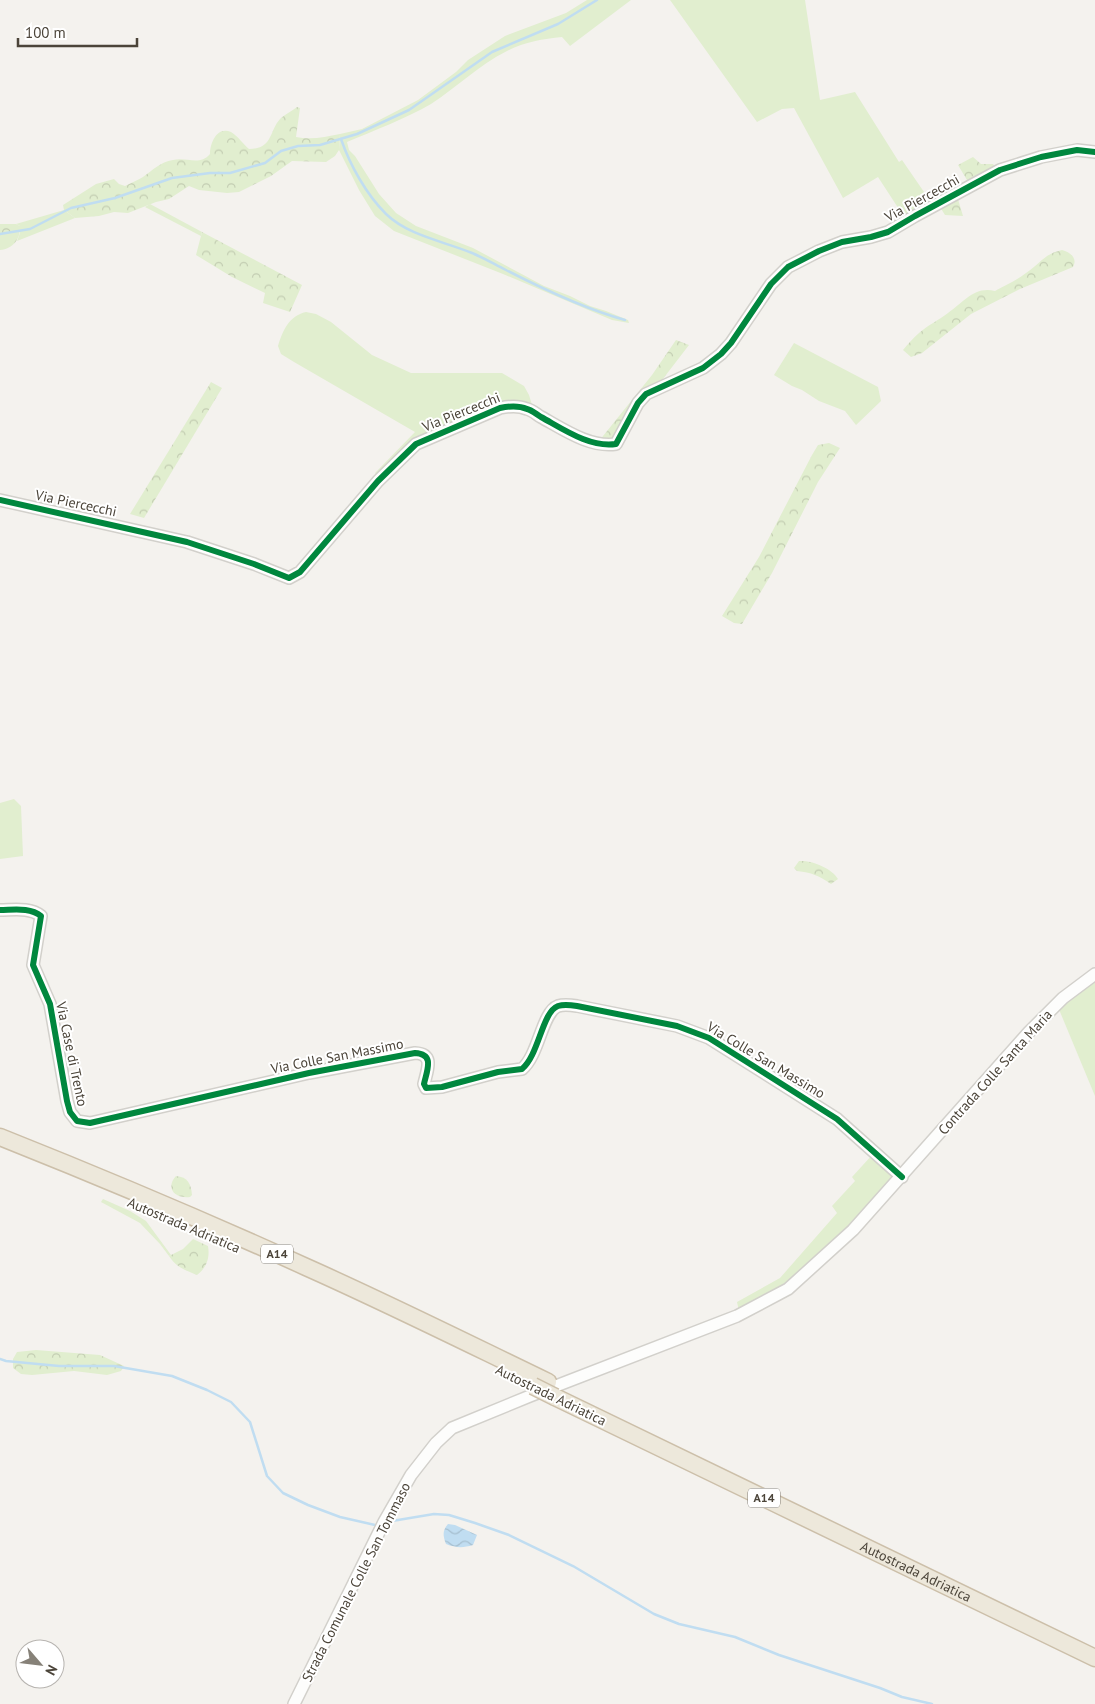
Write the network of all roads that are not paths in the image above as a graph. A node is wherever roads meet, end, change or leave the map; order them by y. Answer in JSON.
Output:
{"nodes":[{"id":1,"x":1095,"y":152,"type":"edge"},
{"id":2,"x":0,"y":500,"type":"edge"},
{"id":3,"x":0,"y":910,"type":"edge"},
{"id":4,"x":1095,"y":974,"type":"edge"},
{"id":5,"x":77,"y":1121,"type":"joint"},
{"id":6,"x":0,"y":1137,"type":"edge"},
{"id":7,"x":0,"y":1149,"type":"edge"},
{"id":8,"x":902,"y":1177,"type":"junction"},
{"id":9,"x":541,"y":1384,"type":"junction"},
{"id":10,"x":974,"y":1594,"type":"junction"},
{"id":11,"x":1095,"y":1646,"type":"edge"},
{"id":12,"x":1095,"y":1658,"type":"edge"},
{"id":13,"x":294,"y":1704,"type":"edge"}],
"edges":[{"from":1,"to":2,"type":"street","name":"Via Piercecchi"},
{"from":3,"to":5,"type":"street","name":"Via Case di Trento"},
{"from":4,"to":8,"type":"street","name":"Contrada Colle Santa Maria"},
{"from":5,"to":8,"type":"street","name":"Via Colle San Massimo"},
{"from":6,"to":9,"type":"highway","name":"Autostrada Adriatica","number":"A14"},
{"from":7,"to":9,"type":"highway","name":"Autostrada Adriatica","number":"A14"},
{"from":8,"to":13,"type":"street","name":"Strada Comunale Colle San Tommaso"},
{"from":9,"to":10,"type":"highway","name":"Autostrada Adriatica","number":"A14","bridge":true},
{"from":10,"to":11,"type":"highway","name":"Autostrada Adriatica","number":"A14"},
{"from":10,"to":12,"type":"highway","name":"Autostrada Adriatica","number":"A14"}]}
